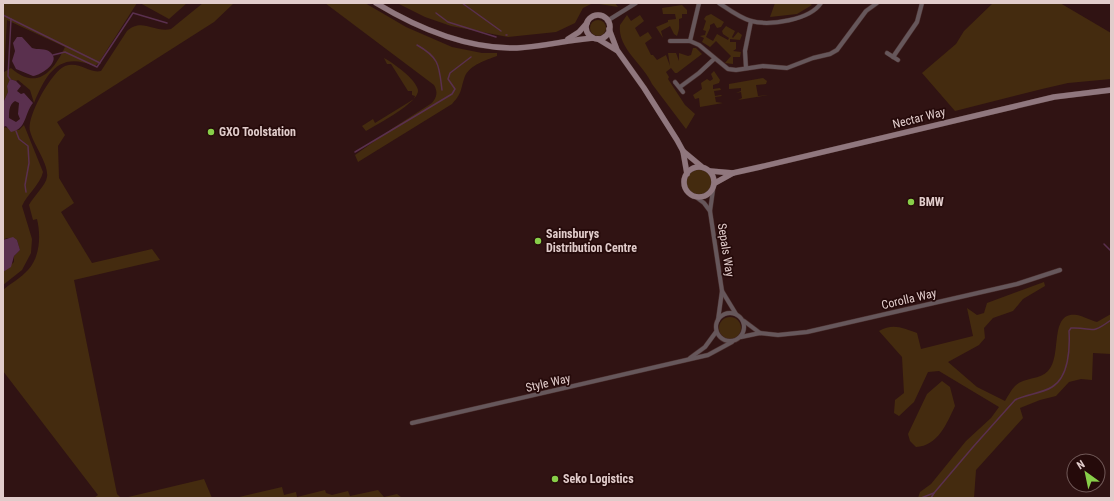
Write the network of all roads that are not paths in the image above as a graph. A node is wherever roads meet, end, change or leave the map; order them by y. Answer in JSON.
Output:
{"nodes":[{"id":1,"x":376,"y":3,"type":"edge"},
{"id":2,"x":636,"y":3,"type":"edge"},
{"id":3,"x":699,"y":3,"type":"edge"},
{"id":4,"x":718,"y":3,"type":"edge"},
{"id":5,"x":821,"y":3,"type":"edge"},
{"id":6,"x":877,"y":3,"type":"edge"},
{"id":7,"x":922,"y":3,"type":"edge"},
{"id":8,"x":607,"y":21,"type":"junction"},
{"id":9,"x":751,"y":21,"type":"junction"},
{"id":10,"x":587,"y":23,"type":"junction"},
{"id":11,"x":609,"y":29,"type":"junction"},
{"id":12,"x":595,"y":38,"type":"junction"},
{"id":13,"x":566,"y":40,"type":"junction"},
{"id":14,"x":670,"y":41,"type":"dead end"},
{"id":15,"x":690,"y":41,"type":"junction"},
{"id":16,"x":617,"y":50,"type":"junction"},
{"id":17,"x":887,"y":53,"type":"dead end"},
{"id":18,"x":893,"y":57,"type":"junction"},
{"id":19,"x":714,"y":59,"type":"junction"},
{"id":20,"x":898,"y":60,"type":"dead end"},
{"id":21,"x":746,"y":68,"type":"junction"},
{"id":22,"x":675,"y":82,"type":"dead end"},
{"id":23,"x":680,"y":87,"type":"junction"},
{"id":24,"x":1111,"y":90,"type":"edge"},
{"id":25,"x":683,"y":92,"type":"dead end"},
{"id":26,"x":683,"y":151,"type":"junction"},
{"id":27,"x":702,"y":167,"type":"junction"},
{"id":28,"x":710,"y":171,"type":"junction"},
{"id":29,"x":733,"y":172,"type":"junction"},
{"id":30,"x":687,"y":174,"type":"junction"},
{"id":31,"x":715,"y":183,"type":"junction"},
{"id":32,"x":712,"y":190,"type":"junction"},
{"id":33,"x":696,"y":197,"type":"junction"},
{"id":34,"x":710,"y":211,"type":"junction"},
{"id":35,"x":1060,"y":270,"type":"dead end"},
{"id":36,"x":722,"y":291,"type":"junction"},
{"id":37,"x":737,"y":314,"type":"junction"},
{"id":38,"x":718,"y":320,"type":"junction"},
{"id":39,"x":743,"y":320,"type":"junction"},
{"id":40,"x":716,"y":332,"type":"junction"},
{"id":41,"x":760,"y":333,"type":"junction"},
{"id":42,"x":741,"y":338,"type":"junction"},
{"id":43,"x":732,"y":342,"type":"junction"},
{"id":44,"x":688,"y":359,"type":"junction"},
{"id":45,"x":412,"y":424,"type":"dead end"}],
"edges":[{"from":1,"to":13,"type":"street"},
{"from":2,"to":8,"type":"street"},
{"from":3,"to":15,"type":"street"},
{"from":4,"to":9,"type":"street"},
{"from":5,"to":9,"type":"street"},
{"from":6,"to":21,"type":"street"},
{"from":7,"to":18,"type":"street"},
{"from":8,"to":10,"type":"street"},
{"from":8,"to":11,"type":"street"},
{"from":9,"to":21,"type":"street"},
{"from":10,"to":12,"type":"street"},
{"from":10,"to":13,"type":"street"},
{"from":11,"to":12,"type":"street"},
{"from":11,"to":16,"type":"street"},
{"from":12,"to":13,"type":"street"},
{"from":12,"to":16,"type":"street"},
{"from":14,"to":15,"type":"street"},
{"from":15,"to":19,"type":"street"},
{"from":16,"to":26,"type":"street"},
{"from":17,"to":18,"type":"street"},
{"from":18,"to":20,"type":"street"},
{"from":19,"to":21,"type":"street"},
{"from":19,"to":23,"type":"street"},
{"from":22,"to":23,"type":"street"},
{"from":23,"to":25,"type":"street"},
{"from":24,"to":29,"type":"street","name":"Nectar Way"},
{"from":26,"to":27,"type":"street"},
{"from":26,"to":30,"type":"street"},
{"from":27,"to":28,"type":"street"},
{"from":27,"to":30,"type":"street"},
{"from":28,"to":29,"type":"street","name":"Nectar Way"},
{"from":28,"to":31,"type":"street"},
{"from":29,"to":31,"type":"street","name":"Nectar Way"},
{"from":30,"to":33,"type":"street"},
{"from":31,"to":32,"type":"street"},
{"from":32,"to":33,"type":"street"},
{"from":32,"to":34,"type":"street","name":"Sepals Way"},
{"from":33,"to":34,"type":"street","name":"Sepals Way"},
{"from":34,"to":36,"type":"street","name":"Sepals Way"},
{"from":35,"to":41,"type":"street","name":"Corolla Way"},
{"from":36,"to":37,"type":"street","name":"Sepals Way"},
{"from":36,"to":38,"type":"street","name":"Sepals Way"},
{"from":37,"to":38,"type":"street"},
{"from":37,"to":39,"type":"street","name":"Sepals Way"},
{"from":38,"to":40,"type":"street","name":"Sepals Way"},
{"from":39,"to":41,"type":"street"},
{"from":39,"to":42,"type":"street"},
{"from":40,"to":43,"type":"street"},
{"from":40,"to":44,"type":"street","name":"Style Way"},
{"from":41,"to":42,"type":"street","name":"Corolla Way"},
{"from":42,"to":43,"type":"street"},
{"from":43,"to":44,"type":"street","name":"Style Way"},
{"from":44,"to":45,"type":"street","name":"Style Way"}]}
